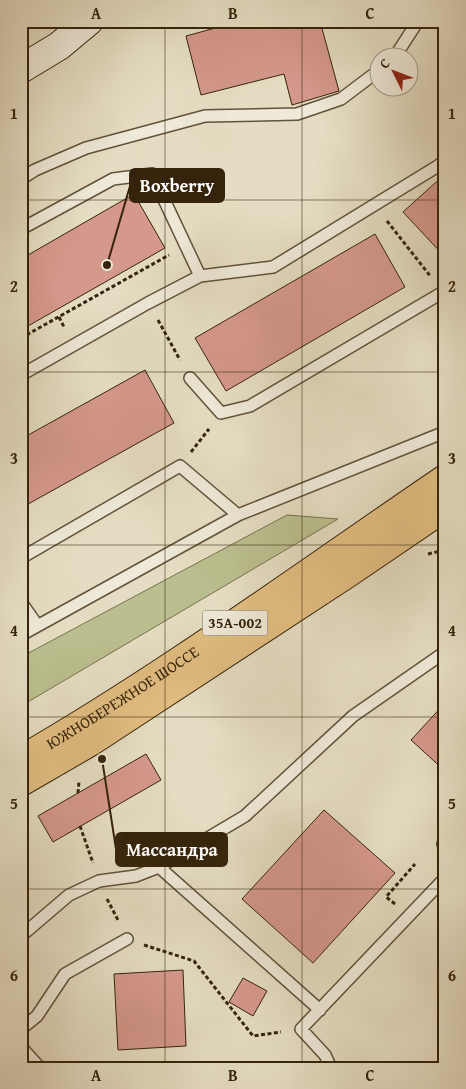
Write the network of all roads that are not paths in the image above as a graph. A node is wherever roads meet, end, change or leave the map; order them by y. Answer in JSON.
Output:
{"nodes":[{"id":1,"x":89,"y":21,"type":"edge"},
{"id":2,"x":418,"y":21,"type":"edge"},
{"id":3,"x":400,"y":48,"type":"edge"},
{"id":4,"x":21,"y":69,"type":"edge"},
{"id":5,"x":368,"y":79,"type":"edge"},
{"id":6,"x":445,"y":160,"type":"edge"},
{"id":7,"x":21,"y":179,"type":"edge"},
{"id":8,"x":21,"y":229,"type":"edge"},
{"id":9,"x":200,"y":276,"type":"junction"},
{"id":10,"x":444,"y":292,"type":"edge"},
{"id":11,"x":21,"y":375,"type":"edge"},
{"id":12,"x":190,"y":378,"type":"road end"},
{"id":13,"x":445,"y":432,"type":"edge"},
{"id":14,"x":445,"y":479,"type":"edge"},
{"id":15,"x":445,"y":507,"type":"edge"},
{"id":16,"x":238,"y":514,"type":"junction"},
{"id":17,"x":21,"y":558,"type":"edge"},
{"id":18,"x":21,"y":602,"type":"edge"},
{"id":19,"x":37,"y":625,"type":"junction"},
{"id":20,"x":21,"y":635,"type":"edge"},
{"id":21,"x":445,"y":652,"type":"edge"},
{"id":22,"x":21,"y":760,"type":"edge"},
{"id":23,"x":21,"y":782,"type":"edge"},
{"id":24,"x":159,"y":867,"type":"junction"},
{"id":25,"x":445,"y":878,"type":"edge"},
{"id":26,"x":21,"y":936,"type":"edge"},
{"id":27,"x":127,"y":939,"type":"road end"},
{"id":28,"x":320,"y":1010,"type":"junction"},
{"id":29,"x":21,"y":1029,"type":"edge"},
{"id":30,"x":21,"y":1046,"type":"edge"},
{"id":31,"x":40,"y":1068,"type":"edge"},
{"id":32,"x":331,"y":1068,"type":"edge"}],
"edges":[{"from":1,"to":4,"type":"main road"},
{"from":2,"to":3,"type":"lane"},
{"from":5,"to":7,"type":"lane"},
{"from":6,"to":9,"type":"lane"},
{"from":8,"to":9,"type":"lane"},
{"from":9,"to":11,"type":"lane"},
{"from":10,"to":12,"type":"lane"},
{"from":13,"to":16,"type":"lane"},
{"from":14,"to":22,"type":"highway","name":"ЮЖНОБЕРЕЖНОЕ ШОССЕ","number":"35А-002"},
{"from":15,"to":23,"type":"highway","name":"ЮЖНОБЕРЕЖНОЕ ШОССЕ","number":"35А-002"},
{"from":16,"to":17,"type":"lane"},
{"from":16,"to":19,"type":"lane"},
{"from":18,"to":19,"type":"lane"},
{"from":19,"to":20,"type":"lane"},
{"from":21,"to":24,"type":"lane"},
{"from":24,"to":26,"type":"lane"},
{"from":24,"to":28,"type":"lane"},
{"from":25,"to":28,"type":"lane"},
{"from":27,"to":29,"type":"lane"},
{"from":28,"to":32,"type":"lane"},
{"from":30,"to":31,"type":"lane"}]}
